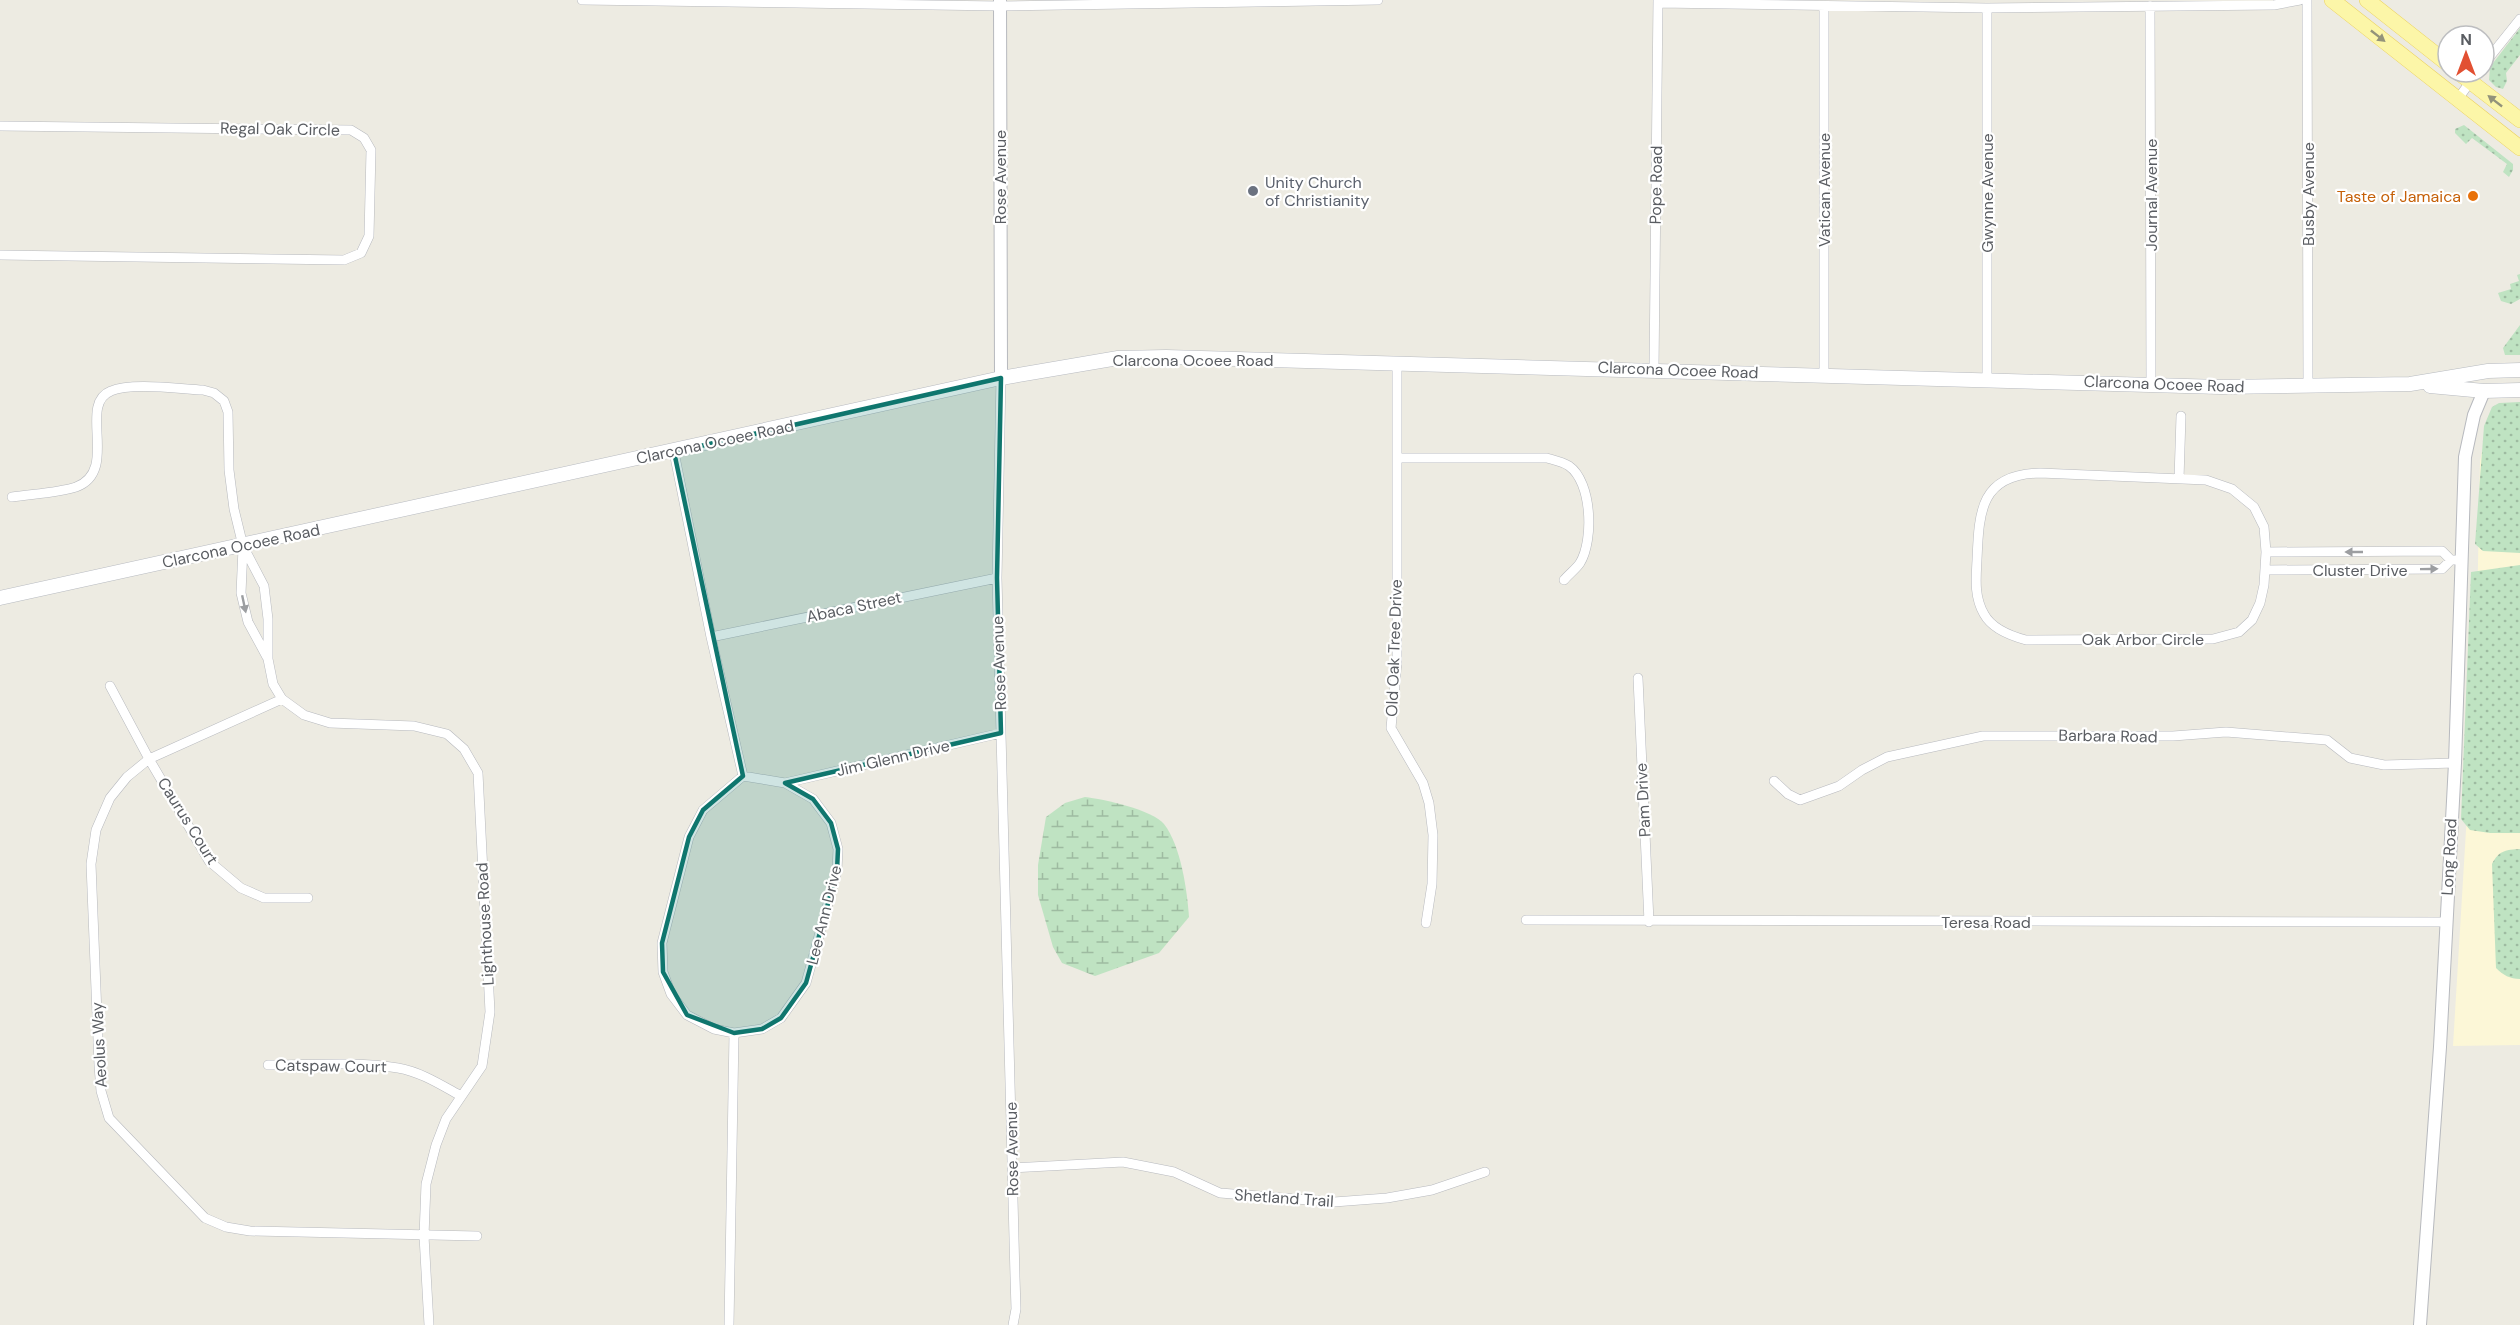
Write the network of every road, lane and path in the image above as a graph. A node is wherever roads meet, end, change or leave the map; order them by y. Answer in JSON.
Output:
{"nodes":[{"id":1,"x":582,"y":0,"type":"edge"},
{"id":2,"x":635,"y":0,"type":"edge"},
{"id":3,"x":1378,"y":0,"type":"edge"},
{"id":4,"x":2300,"y":0,"type":"edge"},
{"id":5,"x":2307,"y":0,"type":"edge"},
{"id":6,"x":2332,"y":0,"type":"edge"},
{"id":7,"x":2367,"y":0,"type":"edge"},
{"id":8,"x":818,"y":2,"type":"edge"},
{"id":9,"x":1658,"y":2,"type":"edge"},
{"id":10,"x":1000,"y":3,"type":"edge"},
{"id":11,"x":1824,"y":6,"type":"junction"},
{"id":12,"x":2150,"y":6,"type":"junction"},
{"id":13,"x":1987,"y":8,"type":"junction"},
{"id":14,"x":2520,"y":19,"type":"edge"},
{"id":15,"x":2496,"y":49,"type":"edge"},
{"id":16,"x":2436,"y":55,"type":"edge"},
{"id":17,"x":2465,"y":84,"type":"edge"},
{"id":18,"x":2479,"y":84,"type":"edge"},
{"id":19,"x":2458,"y":99,"type":"junction"},
{"id":20,"x":2520,"y":120,"type":"edge"},
{"id":21,"x":0,"y":126,"type":"edge"},
{"id":22,"x":2520,"y":148,"type":"edge"},
{"id":23,"x":0,"y":255,"type":"edge"},
{"id":24,"x":1397,"y":362,"type":"junction"},
{"id":25,"x":1654,"y":369,"type":"junction"},
{"id":26,"x":2520,"y":370,"type":"edge"},
{"id":27,"x":1824,"y":374,"type":"junction"},
{"id":28,"x":1001,"y":378,"type":"junction"},
{"id":29,"x":2520,"y":378,"type":"edge"},
{"id":30,"x":1987,"y":379,"type":"junction"},
{"id":31,"x":2151,"y":384,"type":"junction"},
{"id":32,"x":2410,"y":384,"type":"junction"},
{"id":33,"x":2308,"y":387,"type":"junction"},
{"id":34,"x":2520,"y":390,"type":"edge"},
{"id":35,"x":2484,"y":391,"type":"junction"},
{"id":36,"x":2181,"y":416,"type":"dead end"},
{"id":37,"x":674,"y":452,"type":"junction"},
{"id":38,"x":1397,"y":458,"type":"junction"},
{"id":39,"x":2179,"y":479,"type":"junction"},
{"id":40,"x":12,"y":497,"type":"dead end"},
{"id":41,"x":243,"y":546,"type":"junction"},
{"id":42,"x":2266,"y":552,"type":"junction"},
{"id":43,"x":2456,"y":560,"type":"junction"},
{"id":44,"x":2266,"y":570,"type":"junction"},
{"id":45,"x":996,"y":578,"type":"junction"},
{"id":46,"x":1564,"y":580,"type":"dead end"},
{"id":47,"x":0,"y":598,"type":"edge"},
{"id":48,"x":711,"y":637,"type":"junction"},
{"id":49,"x":268,"y":660,"type":"junction"},
{"id":50,"x":1638,"y":678,"type":"dead end"},
{"id":51,"x":110,"y":686,"type":"dead end"},
{"id":52,"x":282,"y":699,"type":"junction"},
{"id":53,"x":1001,"y":733,"type":"junction"},
{"id":54,"x":149,"y":759,"type":"junction"},
{"id":55,"x":2454,"y":763,"type":"junction"},
{"id":56,"x":743,"y":776,"type":"junction"},
{"id":57,"x":1774,"y":781,"type":"dead end"},
{"id":58,"x":786,"y":783,"type":"junction"},
{"id":59,"x":308,"y":897,"type":"dead end"},
{"id":60,"x":1526,"y":920,"type":"dead end"},
{"id":61,"x":1649,"y":922,"type":"junction"},
{"id":62,"x":2445,"y":922,"type":"junction"},
{"id":63,"x":1426,"y":923,"type":"dead end"},
{"id":64,"x":734,"y":1033,"type":"junction"},
{"id":65,"x":268,"y":1065,"type":"dead end"},
{"id":66,"x":461,"y":1096,"type":"junction"},
{"id":67,"x":1013,"y":1168,"type":"junction"},
{"id":68,"x":1485,"y":1172,"type":"dead end"},
{"id":69,"x":424,"y":1236,"type":"junction"},
{"id":70,"x":477,"y":1236,"type":"dead end"},
{"id":71,"x":429,"y":1325,"type":"edge"},
{"id":72,"x":729,"y":1325,"type":"edge"},
{"id":73,"x":1013,"y":1325,"type":"edge"},
{"id":74,"x":2420,"y":1325,"type":"edge"}],
"edges":[{"from":1,"to":2,"type":"street"},
{"from":2,"to":8,"type":"street"},
{"from":3,"to":10,"type":"street"},
{"from":4,"to":12,"type":"street"},
{"from":5,"to":33,"type":"street","name":"Busby Avenue"},
{"from":6,"to":19,"type":"main road","one_way":true},
{"from":7,"to":16,"type":"main road"},
{"from":8,"to":10,"type":"street"},
{"from":9,"to":11,"type":"street"},
{"from":9,"to":25,"type":"street","name":"Pope Road"},
{"from":10,"to":28,"type":"street","name":"Rose Avenue"},
{"from":11,"to":13,"type":"street"},
{"from":11,"to":27,"type":"street","name":"Vatican Avenue"},
{"from":12,"to":13,"type":"street"},
{"from":12,"to":31,"type":"street","name":"Journal Avenue"},
{"from":13,"to":30,"type":"street","name":"Gwynne Avenue"},
{"from":14,"to":15,"type":"street"},
{"from":17,"to":19,"type":"street"},
{"from":20,"to":18,"type":"main road","one_way":true},
{"from":19,"to":22,"type":"main road"},
{"from":21,"to":23,"type":"street","name":"Regal Oak Circle"},
{"from":24,"to":25,"type":"main road","name":"Clarcona Ocoee Road"},
{"from":24,"to":28,"type":"main road","name":"Clarcona Ocoee Road"},
{"from":24,"to":38,"type":"street","name":"Old Oak Tree Drive"},
{"from":25,"to":27,"type":"main road","name":"Clarcona Ocoee Road"},
{"from":26,"to":32,"type":"main road","name":"Clarcona Ocoee Road"},
{"from":27,"to":30,"type":"main road","name":"Clarcona Ocoee Road"},
{"from":28,"to":37,"type":"main road","name":"Clarcona Ocoee Road"},
{"from":28,"to":45,"type":"street","name":"Rose Avenue"},
{"from":29,"to":35,"type":"main road"},
{"from":30,"to":31,"type":"main road","name":"Clarcona Ocoee Road"},
{"from":31,"to":33,"type":"main road","name":"Clarcona Ocoee Road"},
{"from":32,"to":33,"type":"main road","name":"Clarcona Ocoee Road"},
{"from":32,"to":35,"type":"main road","name":"Clarcona Ocoee Road"},
{"from":34,"to":35,"type":"main road","name":"Clarcona Ocoee Road"},
{"from":35,"to":43,"type":"street","name":"Long Road"},
{"from":36,"to":39,"type":"street"},
{"from":37,"to":41,"type":"main road","name":"Clarcona Ocoee Road"},
{"from":37,"to":48,"type":"street"},
{"from":38,"to":46,"type":"street"},
{"from":38,"to":63,"type":"street","name":"Old Oak Tree Drive"},
{"from":39,"to":42,"type":"street","name":"Oak Arbor Circle"},
{"from":39,"to":44,"type":"street","name":"Oak Arbor Circle"},
{"from":40,"to":41,"type":"street"},
{"from":41,"to":47,"type":"main road","name":"Clarcona Ocoee Road"},
{"from":41,"to":49,"type":"street"},
{"from":41,"to":49,"type":"street","one_way":true},
{"from":43,"to":42,"type":"street","name":"Cluster Drive","one_way":true},
{"from":42,"to":44,"type":"street","name":"Oak Arbor Circle"},
{"from":44,"to":43,"type":"street","name":"Cluster Drive","one_way":true},
{"from":43,"to":55,"type":"street","name":"Long Road"},
{"from":45,"to":48,"type":"street","name":"Abaca Street"},
{"from":45,"to":53,"type":"street","name":"Rose Avenue"},
{"from":48,"to":56,"type":"street"},
{"from":49,"to":52,"type":"street"},
{"from":50,"to":61,"type":"street","name":"Pam Drive"},
{"from":51,"to":54,"type":"street","name":"Caurus Court"},
{"from":52,"to":54,"type":"street","name":"Aeolus Way"},
{"from":52,"to":66,"type":"street","name":"Lighthouse Road"},
{"from":53,"to":58,"type":"street","name":"Jim Glenn Drive"},
{"from":53,"to":67,"type":"street","name":"Rose Avenue"},
{"from":54,"to":59,"type":"street","name":"Caurus Court"},
{"from":54,"to":69,"type":"street","name":"Aeolus Way"},
{"from":55,"to":57,"type":"street","name":"Barbara Road"},
{"from":55,"to":62,"type":"street","name":"Long Road"},
{"from":56,"to":58,"type":"street","name":"Lee Ann Drive"},
{"from":56,"to":64,"type":"street","name":"Lee Ann Drive"},
{"from":58,"to":64,"type":"street","name":"Lee Ann Drive"},
{"from":60,"to":61,"type":"street","name":"Teresa Road"},
{"from":61,"to":62,"type":"street","name":"Teresa Road"},
{"from":62,"to":74,"type":"street","name":"Long Road"},
{"from":64,"to":72,"type":"street"},
{"from":65,"to":66,"type":"street","name":"Catspaw Court"},
{"from":66,"to":69,"type":"street","name":"Lighthouse Road"},
{"from":67,"to":68,"type":"street","name":"Shetland Trail"},
{"from":67,"to":73,"type":"street","name":"Rose Avenue"},
{"from":69,"to":70,"type":"street","name":"Aeolus Way"},
{"from":69,"to":71,"type":"street","name":"Lighthouse Road"}]}
